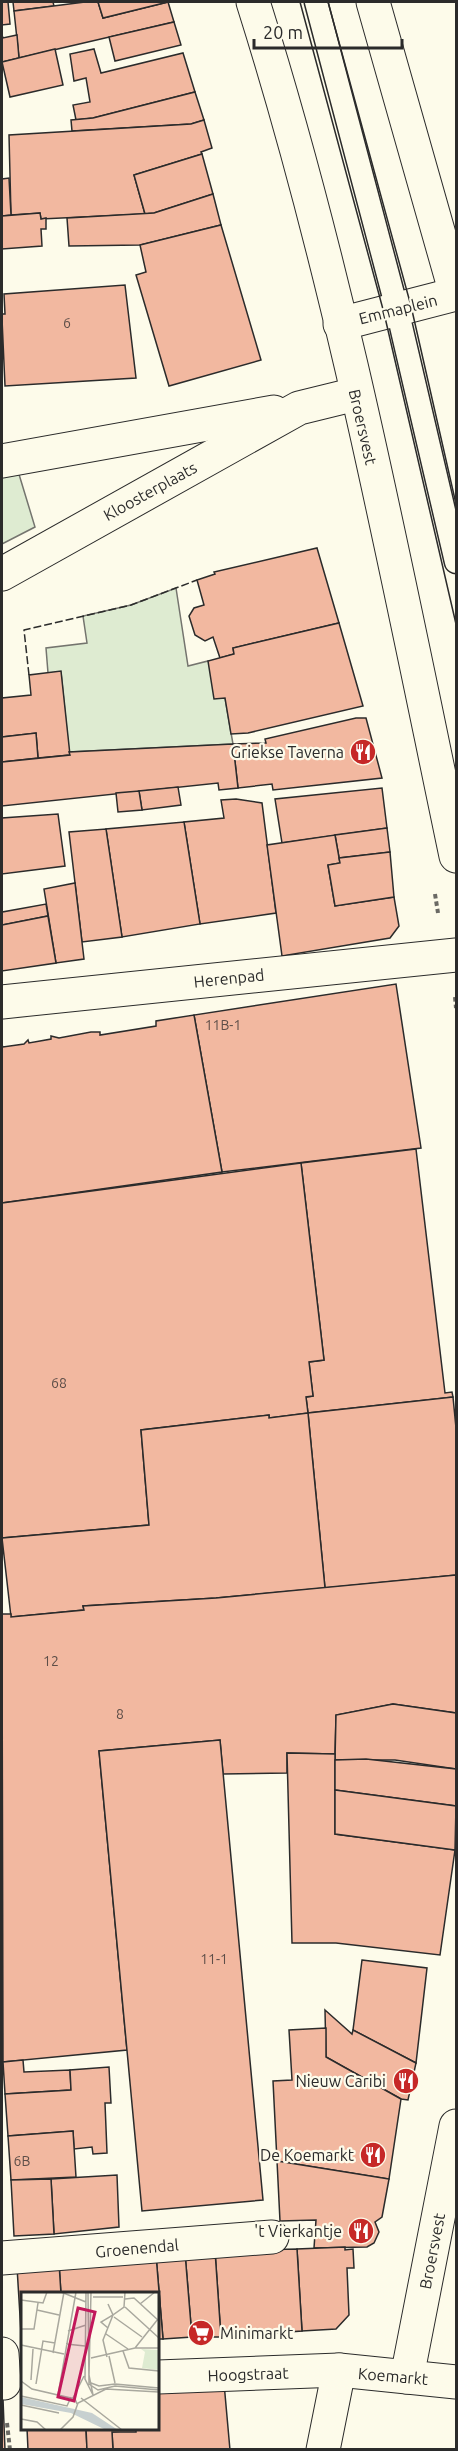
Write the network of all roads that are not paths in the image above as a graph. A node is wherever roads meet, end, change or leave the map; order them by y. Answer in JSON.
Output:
{"nodes":[{"id":1,"x":253,"y":2,"type":"edge"},
{"id":2,"x":316,"y":2,"type":"edge"},
{"id":3,"x":373,"y":2,"type":"edge"},
{"id":4,"x":456,"y":294,"type":"edge"},
{"id":5,"x":397,"y":309,"type":"junction"},
{"id":6,"x":339,"y":324,"type":"junction"},
{"id":7,"x":356,"y":394,"type":"junction"},
{"id":8,"x":299,"y":408,"type":"junction"},
{"id":9,"x":2,"y":460,"type":"edge"},
{"id":10,"x":456,"y":562,"type":"edge"},
{"id":11,"x":2,"y":574,"type":"edge"},
{"id":12,"x":456,"y":856,"type":"edge"},
{"id":13,"x":456,"y":955,"type":"edge"},
{"id":14,"x":2,"y":1002,"type":"edge"},
{"id":15,"x":456,"y":2126,"type":"edge"},
{"id":16,"x":272,"y":2237,"type":"dead end"},
{"id":17,"x":2,"y":2258,"type":"edge"},
{"id":18,"x":339,"y":2370,"type":"junction"},
{"id":19,"x":159,"y":2377,"type":"edge"},
{"id":20,"x":407,"y":2377,"type":"junction"},
{"id":21,"x":456,"y":2382,"type":"edge"},
{"id":22,"x":323,"y":2450,"type":"edge"}],
"edges":[{"from":1,"to":6,"type":"street","name":"Broersvest"},
{"from":2,"to":5,"type":"lane"},
{"from":3,"to":4,"type":"street"},
{"from":4,"to":5,"type":"street","name":"Emmaplein"},
{"from":5,"to":6,"type":"street","name":"Emmaplein"},
{"from":5,"to":10,"type":"lane"},
{"from":6,"to":7,"type":"street","name":"Broersvest"},
{"from":7,"to":8,"type":"street","name":"Kloosterplaats"},
{"from":7,"to":12,"type":"street","name":"Broersvest"},
{"from":8,"to":9,"type":"street","name":"Kloosterplaats"},
{"from":8,"to":11,"type":"street","name":"Kloosterplaats"},
{"from":13,"to":14,"type":"street","name":"Herenpad"},
{"from":15,"to":20,"type":"street","name":"Broersvest"},
{"from":16,"to":17,"type":"street","name":"Groenendal"},
{"from":18,"to":19,"type":"street","name":"Hoogstraat"},
{"from":18,"to":20,"type":"street","name":"Koemarkt"},
{"from":18,"to":22,"type":"street","name":"Koemarkt"},
{"from":20,"to":21,"type":"street","name":"Koemarkt"}]}
